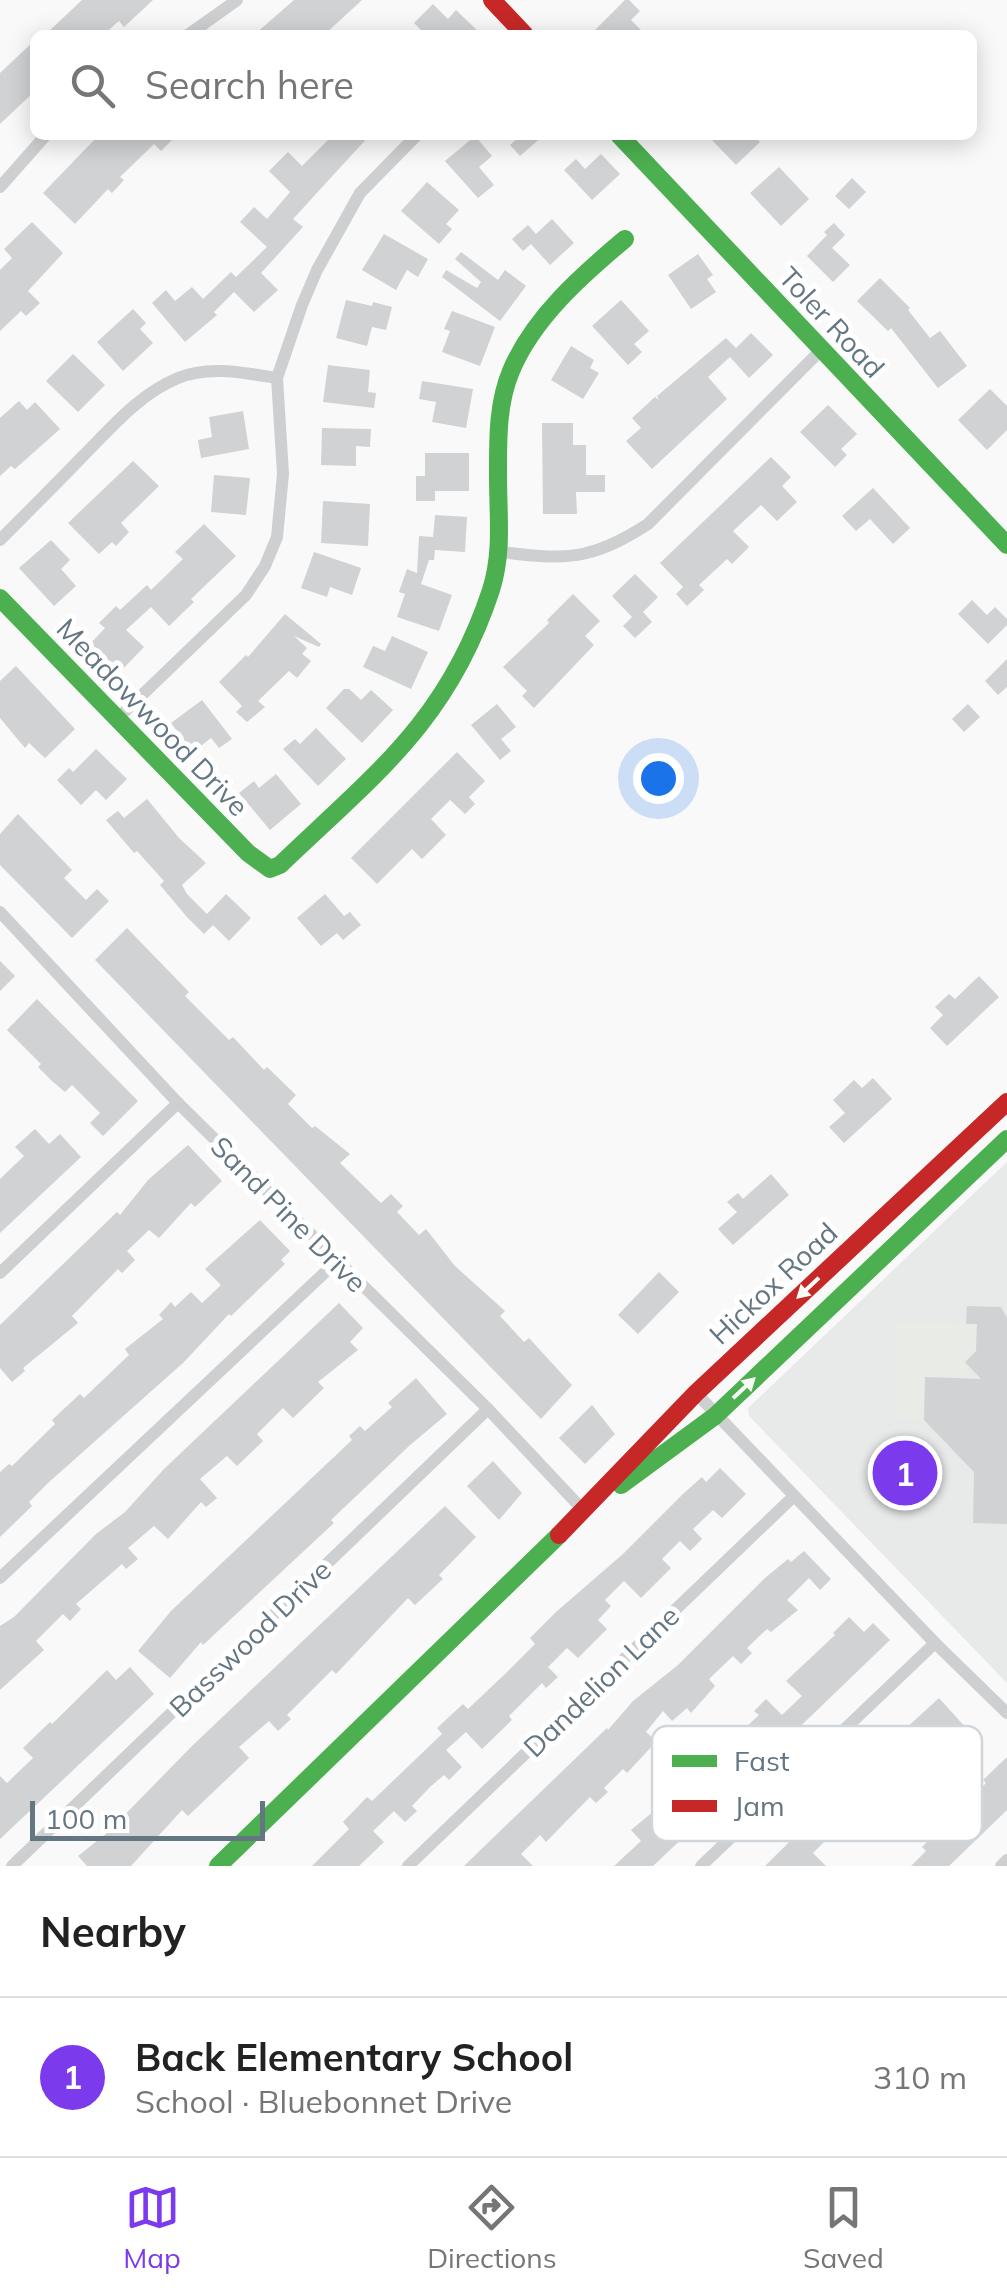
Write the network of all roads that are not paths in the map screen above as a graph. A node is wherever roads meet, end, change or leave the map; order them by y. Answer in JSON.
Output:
{"nodes":[{"id":1,"x":237,"y":0,"type":"edge"},
{"id":2,"x":492,"y":0,"type":"edge"},
{"id":3,"x":195,"y":30,"type":"edge"},
{"id":4,"x":518,"y":30,"type":"edge"},
{"id":5,"x":42,"y":140,"type":"edge"},
{"id":6,"x":412,"y":140,"type":"edge"},
{"id":7,"x":624,"y":140,"type":"edge"},
{"id":8,"x":0,"y":187,"type":"edge"},
{"id":9,"x":625,"y":239,"type":"dead end"},
{"id":10,"x":820,"y":350,"type":"junction"},
{"id":11,"x":277,"y":378,"type":"junction"},
{"id":12,"x":0,"y":540,"type":"edge"},
{"id":13,"x":1007,"y":545,"type":"edge"},
{"id":14,"x":501,"y":552,"type":"junction"},
{"id":15,"x":0,"y":598,"type":"edge"},
{"id":16,"x":116,"y":720,"type":"junction"},
{"id":17,"x":0,"y":912,"type":"edge"},
{"id":18,"x":1007,"y":1102,"type":"edge"},
{"id":19,"x":178,"y":1103,"type":"junction"},
{"id":20,"x":992,"y":1115,"type":"junction"},
{"id":21,"x":1007,"y":1130,"type":"edge"},
{"id":22,"x":1007,"y":1138,"type":"edge"},
{"id":23,"x":963,"y":1142,"type":"junction"},
{"id":24,"x":336,"y":1262,"type":"junction"},
{"id":25,"x":0,"y":1274,"type":"edge"},
{"id":26,"x":860,"y":1278,"type":"junction"},
{"id":27,"x":696,"y":1393,"type":"junction"},
{"id":28,"x":488,"y":1409,"type":"junction"},
{"id":29,"x":715,"y":1416,"type":"junction"},
{"id":30,"x":794,"y":1496,"type":"junction"},
{"id":31,"x":584,"y":1512,"type":"junction"},
{"id":32,"x":0,"y":1578,"type":"edge"},
{"id":33,"x":935,"y":1643,"type":"junction"},
{"id":34,"x":1007,"y":1714,"type":"edge"},
{"id":35,"x":848,"y":1726,"type":"edge"},
{"id":36,"x":728,"y":1841,"type":"edge"},
{"id":37,"x":1007,"y":1860,"type":"edge"},
{"id":38,"x":12,"y":1866,"type":"edge"},
{"id":39,"x":218,"y":1866,"type":"edge"},
{"id":40,"x":408,"y":1866,"type":"edge"},
{"id":41,"x":702,"y":1866,"type":"edge"},
{"id":42,"x":1001,"y":1866,"type":"edge"}],
"edges":[{"from":1,"to":3,"type":"street"},
{"from":2,"to":4,"type":"street"},
{"from":5,"to":8,"type":"street"},
{"from":6,"to":11,"type":"street"},
{"from":7,"to":10,"type":"street","name":"Toler Road"},
{"from":9,"to":14,"type":"street"},
{"from":10,"to":13,"type":"street","name":"Toler Road"},
{"from":10,"to":14,"type":"street"},
{"from":11,"to":12,"type":"street"},
{"from":11,"to":16,"type":"street"},
{"from":14,"to":16,"type":"street","name":"Meadowwood Drive"},
{"from":15,"to":16,"type":"street","name":"Meadowwood Drive"},
{"from":17,"to":19,"type":"street","name":"Sand Pine Drive"},
{"from":18,"to":20,"type":"street","name":"Hickox Road"},
{"from":19,"to":24,"type":"street","name":"Sand Pine Drive"},
{"from":19,"to":25,"type":"street"},
{"from":20,"to":21,"type":"street"},
{"from":20,"to":23,"type":"street","name":"Hickox Road"},
{"from":22,"to":26,"type":"street","name":"Hickox Road"},
{"from":23,"to":26,"type":"street"},
{"from":23,"to":27,"type":"street","name":"Hickox Road","one_way":true},
{"from":24,"to":28,"type":"street","name":"Sand Pine Drive"},
{"from":24,"to":32,"type":"street"},
{"from":29,"to":26,"type":"street","name":"Hickox Road","one_way":true},
{"from":27,"to":29,"type":"street"},
{"from":27,"to":31,"type":"street","name":"Hickox Road"},
{"from":28,"to":31,"type":"street","name":"Sand Pine Drive"},
{"from":28,"to":38,"type":"street","name":"Basswood Drive"},
{"from":29,"to":30,"type":"street"},
{"from":29,"to":31,"type":"street","name":"Hickox Road"},
{"from":30,"to":33,"type":"street"},
{"from":30,"to":40,"type":"street","name":"Dandelion Lane"},
{"from":31,"to":39,"type":"street","name":"Hickox Road"},
{"from":33,"to":34,"type":"street"},
{"from":33,"to":35,"type":"street"},
{"from":36,"to":41,"type":"street"},
{"from":37,"to":42,"type":"street"}]}
